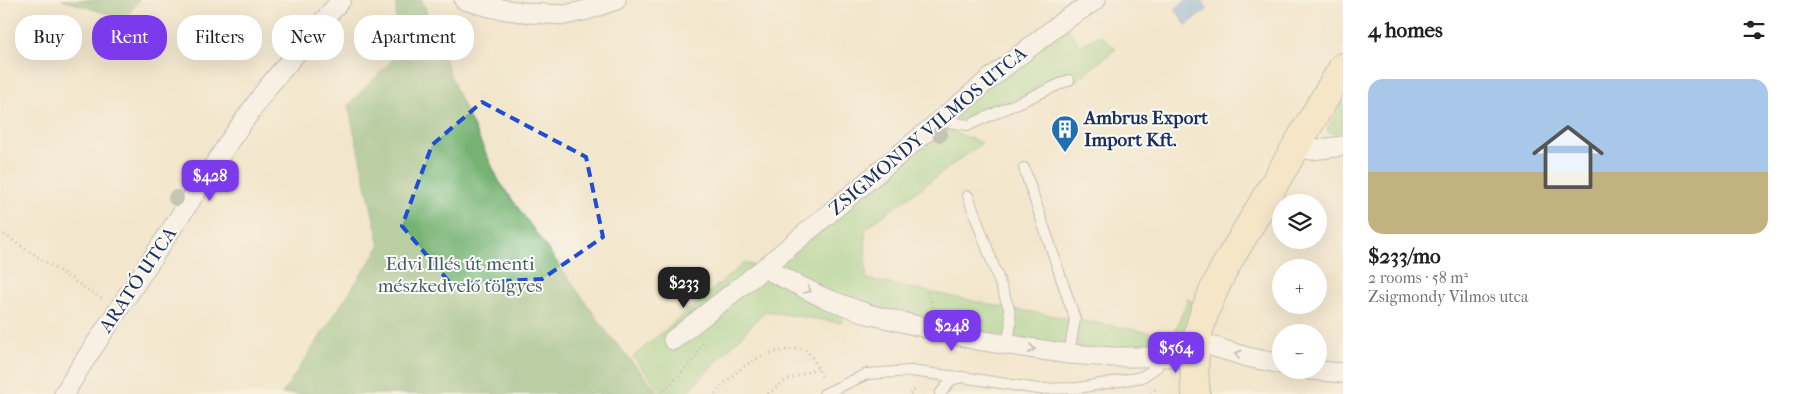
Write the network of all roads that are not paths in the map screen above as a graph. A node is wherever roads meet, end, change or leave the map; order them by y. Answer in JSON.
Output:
{"nodes":[{"id":1,"x":341,"y":0,"type":"edge"},
{"id":2,"x":464,"y":0,"type":"edge"},
{"id":3,"x":616,"y":0,"type":"edge"},
{"id":4,"x":1096,"y":0,"type":"edge"},
{"id":5,"x":1343,"y":66,"type":"edge"},
{"id":6,"x":1069,"y":80,"type":"dead end"},
{"id":7,"x":939,"y":121,"type":"junction"},
{"id":8,"x":1343,"y":146,"type":"edge"},
{"id":9,"x":1296,"y":147,"type":"junction"},
{"id":10,"x":1024,"y":168,"type":"dead end"},
{"id":11,"x":968,"y":196,"type":"dead end"},
{"id":12,"x":764,"y":268,"type":"junction"},
{"id":13,"x":673,"y":340,"type":"dead end"},
{"id":14,"x":1007,"y":345,"type":"junction"},
{"id":15,"x":1194,"y":349,"type":"junction"},
{"id":16,"x":1069,"y":354,"type":"junction"},
{"id":17,"x":1159,"y":357,"type":"junction"},
{"id":18,"x":1272,"y":362,"type":"edge"},
{"id":19,"x":1327,"y":372,"type":"edge"},
{"id":20,"x":1343,"y":373,"type":"edge"},
{"id":21,"x":962,"y":377,"type":"junction"},
{"id":22,"x":826,"y":393,"type":"edge"},
{"id":23,"x":64,"y":394,"type":"edge"},
{"id":24,"x":940,"y":394,"type":"edge"},
{"id":25,"x":1196,"y":394,"type":"edge"}],
"edges":[{"from":1,"to":23,"type":"street","name":"ARATÓ UTCA"},
{"from":2,"to":3,"type":"street"},
{"from":4,"to":7,"type":"street","name":"ZSIGMONDY VILMOS UTCA"},
{"from":5,"to":9,"type":"street"},
{"from":6,"to":7,"type":"lane"},
{"from":7,"to":12,"type":"street","name":"ZSIGMONDY VILMOS UTCA"},
{"from":8,"to":9,"type":"street"},
{"from":9,"to":15,"type":"street"},
{"from":10,"to":16,"type":"lane"},
{"from":11,"to":14,"type":"lane"},
{"from":12,"to":13,"type":"street","name":"ZSIGMONDY VILMOS UTCA"},
{"from":12,"to":14,"type":"street","one_way":true},
{"from":14,"to":16,"type":"street","one_way":true},
{"from":15,"to":17,"type":"street"},
{"from":18,"to":15,"type":"street","one_way":true},
{"from":15,"to":25,"type":"street"},
{"from":16,"to":17,"type":"street"},
{"from":17,"to":21,"type":"lane"},
{"from":19,"to":20,"type":"street"},
{"from":21,"to":22,"type":"lane"},
{"from":21,"to":24,"type":"lane"}]}
